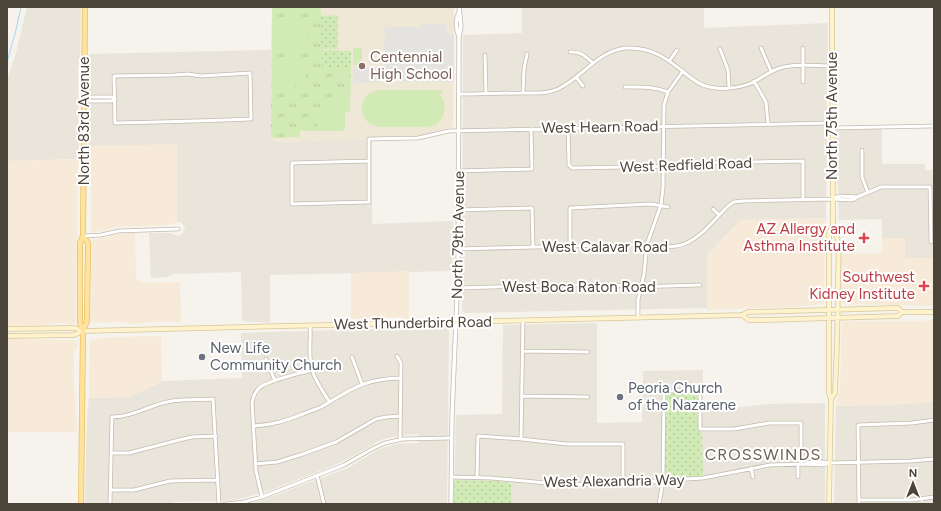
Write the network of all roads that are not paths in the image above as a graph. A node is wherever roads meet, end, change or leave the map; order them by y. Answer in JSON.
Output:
{"nodes":[{"id":1,"x":85,"y":7,"type":"edge"},
{"id":2,"x":459,"y":7,"type":"edge"},
{"id":3,"x":832,"y":7,"type":"edge"},
{"id":4,"x":761,"y":48,"type":"dead end"},
{"id":5,"x":803,"y":48,"type":"dead end"},
{"id":6,"x":720,"y":49,"type":"dead end"},
{"id":7,"x":677,"y":50,"type":"dead end"},
{"id":8,"x":570,"y":52,"type":"dead end"},
{"id":9,"x":527,"y":54,"type":"dead end"},
{"id":10,"x":485,"y":55,"type":"dead end"},
{"id":11,"x":670,"y":60,"type":"junction"},
{"id":12,"x":593,"y":63,"type":"junction"},
{"id":13,"x":803,"y":66,"type":"junction"},
{"id":14,"x":832,"y":66,"type":"junction"},
{"id":15,"x":683,"y":71,"type":"junction"},
{"id":16,"x":771,"y":71,"type":"junction"},
{"id":17,"x":576,"y":77,"type":"junction"},
{"id":18,"x":754,"y":81,"type":"junction"},
{"id":19,"x":803,"y":82,"type":"dead end"},
{"id":20,"x":583,"y":86,"type":"dead end"},
{"id":21,"x":625,"y":87,"type":"dead end"},
{"id":22,"x":729,"y":88,"type":"junction"},
{"id":23,"x":668,"y":92,"type":"junction"},
{"id":24,"x":523,"y":93,"type":"junction"},
{"id":25,"x":459,"y":94,"type":"junction"},
{"id":26,"x":486,"y":94,"type":"junction"},
{"id":27,"x":104,"y":97,"type":"junction"},
{"id":28,"x":84,"y":99,"type":"junction"},
{"id":29,"x":115,"y":100,"type":"junction"},
{"id":30,"x":104,"y":101,"type":"junction"},
{"id":31,"x":768,"y":124,"type":"junction"},
{"id":32,"x":831,"y":125,"type":"junction"},
{"id":33,"x":663,"y":126,"type":"junction"},
{"id":34,"x":934,"y":126,"type":"edge"},
{"id":35,"x":568,"y":128,"type":"junction"},
{"id":36,"x":531,"y":129,"type":"junction"},
{"id":37,"x":459,"y":131,"type":"junction"},
{"id":38,"x":862,"y":150,"type":"dead end"},
{"id":39,"x":369,"y":162,"type":"junction"},
{"id":40,"x":663,"y":166,"type":"junction"},
{"id":41,"x":458,"y":171,"type":"junction"},
{"id":42,"x":868,"y":193,"type":"junction"},
{"id":43,"x":833,"y":199,"type":"junction"},
{"id":44,"x":804,"y":200,"type":"junction"},
{"id":45,"x":661,"y":205,"type":"junction"},
{"id":46,"x":668,"y":206,"type":"dead end"},
{"id":47,"x":713,"y":209,"type":"dead end"},
{"id":48,"x":458,"y":210,"type":"junction"},
{"id":49,"x":719,"y":215,"type":"junction"},
{"id":50,"x":833,"y":225,"type":"junction"},
{"id":51,"x":178,"y":229,"type":"dead end"},
{"id":52,"x":84,"y":236,"type":"junction"},
{"id":53,"x":931,"y":242,"type":"dead end"},
{"id":54,"x":647,"y":244,"type":"junction"},
{"id":55,"x":533,"y":247,"type":"junction"},
{"id":56,"x":570,"y":247,"type":"junction"},
{"id":57,"x":458,"y":249,"type":"junction"},
{"id":58,"x":700,"y":285,"type":"dead end"},
{"id":59,"x":640,"y":286,"type":"junction"},
{"id":60,"x":457,"y":288,"type":"junction"},
{"id":61,"x":829,"y":309,"type":"junction"},
{"id":62,"x":838,"y":309,"type":"junction"},
{"id":63,"x":902,"y":312,"type":"junction"},
{"id":64,"x":934,"y":312,"type":"edge"},
{"id":65,"x":742,"y":315,"type":"junction"},
{"id":66,"x":638,"y":318,"type":"junction"},
{"id":67,"x":829,"y":318,"type":"junction"},
{"id":68,"x":838,"y":318,"type":"junction"},
{"id":69,"x":523,"y":320,"type":"junction"},
{"id":70,"x":456,"y":322,"type":"junction"},
{"id":71,"x":310,"y":326,"type":"junction"},
{"id":72,"x":7,"y":329,"type":"edge"},
{"id":73,"x":83,"y":331,"type":"junction"},
{"id":74,"x":7,"y":336,"type":"edge"},
{"id":75,"x":523,"y":351,"type":"junction"},
{"id":76,"x":588,"y":352,"type":"dead end"},
{"id":77,"x":397,"y":356,"type":"dead end"},
{"id":78,"x":352,"y":357,"type":"dead end"},
{"id":79,"x":266,"y":359,"type":"dead end"},
{"id":80,"x":312,"y":370,"type":"junction"},
{"id":81,"x":401,"y":378,"type":"junction"},
{"id":82,"x":275,"y":381,"type":"junction"},
{"id":83,"x":362,"y":384,"type":"junction"},
{"id":84,"x":522,"y":396,"type":"junction"},
{"id":85,"x":588,"y":397,"type":"dead end"},
{"id":86,"x":831,"y":399,"type":"junction"},
{"id":87,"x":329,"y":401,"type":"junction"},
{"id":88,"x":400,"y":416,"type":"junction"},
{"id":89,"x":934,"y":420,"type":"edge"},
{"id":90,"x":253,"y":426,"type":"junction"},
{"id":91,"x":216,"y":436,"type":"junction"},
{"id":92,"x":452,"y":438,"type":"junction"},
{"id":93,"x":400,"y":439,"type":"junction"},
{"id":94,"x":520,"y":439,"type":"junction"},
{"id":95,"x":111,"y":453,"type":"junction"},
{"id":96,"x":934,"y":459,"type":"edge"},
{"id":97,"x":829,"y":463,"type":"junction"},
{"id":98,"x":858,"y":463,"type":"junction"},
{"id":99,"x":255,"y":464,"type":"junction"},
{"id":100,"x":800,"y":464,"type":"junction"},
{"id":101,"x":751,"y":468,"type":"junction"},
{"id":102,"x":317,"y":475,"type":"junction"},
{"id":103,"x":451,"y":477,"type":"junction"},
{"id":104,"x":477,"y":477,"type":"junction"},
{"id":105,"x":753,"y":477,"type":"dead end"},
{"id":106,"x":798,"y":477,"type":"dead end"},
{"id":107,"x":218,"y":480,"type":"junction"},
{"id":108,"x":663,"y":481,"type":"junction"},
{"id":109,"x":623,"y":483,"type":"junction"},
{"id":110,"x":110,"y":490,"type":"junction"},
{"id":111,"x":262,"y":497,"type":"junction"},
{"id":112,"x":934,"y":497,"type":"edge"},
{"id":113,"x":859,"y":502,"type":"edge"},
{"id":114,"x":81,"y":504,"type":"edge"},
{"id":115,"x":110,"y":504,"type":"edge"},
{"id":116,"x":219,"y":504,"type":"edge"},
{"id":117,"x":225,"y":504,"type":"edge"},
{"id":118,"x":324,"y":504,"type":"edge"},
{"id":119,"x":451,"y":504,"type":"edge"},
{"id":120,"x":659,"y":504,"type":"edge"},
{"id":121,"x":829,"y":504,"type":"edge"}],
"edges":[{"from":1,"to":28,"type":"main road","name":"North 83rd Avenue"},
{"from":2,"to":25,"type":"street","name":"North 79th Avenue"},
{"from":3,"to":14,"type":"main road","name":"North 75th Avenue"},
{"from":4,"to":16,"type":"street"},
{"from":5,"to":13,"type":"street"},
{"from":6,"to":22,"type":"street"},
{"from":7,"to":11,"type":"street"},
{"from":8,"to":12,"type":"street"},
{"from":9,"to":24,"type":"street"},
{"from":10,"to":26,"type":"street"},
{"from":11,"to":12,"type":"street"},
{"from":11,"to":15,"type":"street"},
{"from":12,"to":17,"type":"street"},
{"from":13,"to":14,"type":"street"},
{"from":13,"to":16,"type":"street"},
{"from":13,"to":19,"type":"street"},
{"from":14,"to":32,"type":"main road","name":"North 75th Avenue"},
{"from":15,"to":22,"type":"street"},
{"from":15,"to":23,"type":"street"},
{"from":16,"to":18,"type":"street"},
{"from":17,"to":20,"type":"street"},
{"from":17,"to":24,"type":"street"},
{"from":18,"to":22,"type":"street"},
{"from":18,"to":31,"type":"street"},
{"from":21,"to":23,"type":"street"},
{"from":23,"to":33,"type":"street"},
{"from":24,"to":26,"type":"street"},
{"from":25,"to":26,"type":"street"},
{"from":25,"to":37,"type":"street","name":"North 79th Avenue"},
{"from":27,"to":28,"type":"street"},
{"from":27,"to":29,"type":"street"},
{"from":27,"to":30,"type":"street"},
{"from":28,"to":30,"type":"street"},
{"from":28,"to":52,"type":"main road","name":"North 83rd Avenue"},
{"from":29,"to":29,"type":"street"},
{"from":29,"to":30,"type":"street"},
{"from":31,"to":32,"type":"street","name":"West Hearn Road"},
{"from":31,"to":33,"type":"street","name":"West Hearn Road"},
{"from":32,"to":34,"type":"street","name":"West Hearn Road"},
{"from":32,"to":43,"type":"main road","name":"North 75th Avenue"},
{"from":33,"to":35,"type":"street","name":"West Hearn Road"},
{"from":33,"to":40,"type":"street"},
{"from":35,"to":36,"type":"street","name":"West Hearn Road"},
{"from":35,"to":40,"type":"street","name":"West Redfield Road"},
{"from":36,"to":37,"type":"street","name":"West Hearn Road"},
{"from":36,"to":41,"type":"street"},
{"from":37,"to":39,"type":"street","name":"West Hearn Road"},
{"from":37,"to":41,"type":"street","name":"North 79th Avenue"},
{"from":38,"to":42,"type":"street"},
{"from":39,"to":39,"type":"street"},
{"from":40,"to":44,"type":"street","name":"West Redfield Road"},
{"from":40,"to":45,"type":"street"},
{"from":41,"to":48,"type":"street","name":"North 79th Avenue"},
{"from":42,"to":43,"type":"street","name":"West Calavar Road"},
{"from":42,"to":53,"type":"street","name":"West Calavar Road"},
{"from":43,"to":44,"type":"street","name":"West Calavar Road"},
{"from":43,"to":50,"type":"main road","name":"North 75th Avenue"},
{"from":44,"to":49,"type":"street","name":"West Calavar Road"},
{"from":45,"to":46,"type":"street"},
{"from":45,"to":54,"type":"street"},
{"from":45,"to":56,"type":"street"},
{"from":47,"to":49,"type":"street"},
{"from":48,"to":55,"type":"street"},
{"from":48,"to":57,"type":"street","name":"North 79th Avenue"},
{"from":49,"to":54,"type":"street","name":"West Calavar Road"},
{"from":50,"to":61,"type":"main road","name":"North 75th Avenue"},
{"from":50,"to":62,"type":"main road","name":"North 75th Avenue"},
{"from":51,"to":52,"type":"street"},
{"from":52,"to":73,"type":"main road","name":"North 83rd Avenue"},
{"from":52,"to":73,"type":"main road","name":"North 83rd Avenue"},
{"from":54,"to":56,"type":"street","name":"West Calavar Road"},
{"from":54,"to":59,"type":"street"},
{"from":55,"to":56,"type":"street","name":"West Calavar Road"},
{"from":55,"to":57,"type":"street","name":"West Calavar Road"},
{"from":57,"to":60,"type":"street","name":"North 79th Avenue"},
{"from":58,"to":59,"type":"street","name":"West Boca Raton Road"},
{"from":59,"to":60,"type":"street","name":"West Boca Raton Road"},
{"from":59,"to":66,"type":"street"},
{"from":60,"to":70,"type":"street","name":"North 79th Avenue"},
{"from":61,"to":62,"type":"main road","name":"West Thunderbird Road"},
{"from":61,"to":65,"type":"main road","name":"West Thunderbird Road"},
{"from":61,"to":67,"type":"main road","name":"North 75th Avenue"},
{"from":62,"to":63,"type":"main road","name":"West Thunderbird Road"},
{"from":62,"to":68,"type":"main road","name":"North 75th Avenue"},
{"from":63,"to":64,"type":"main road","name":"West Thunderbird Road"},
{"from":63,"to":68,"type":"main road","name":"West Thunderbird Road"},
{"from":65,"to":66,"type":"main road","name":"West Thunderbird Road"},
{"from":65,"to":67,"type":"main road","name":"West Thunderbird Road"},
{"from":66,"to":69,"type":"main road","name":"West Thunderbird Road"},
{"from":67,"to":68,"type":"main road","name":"West Thunderbird Road"},
{"from":67,"to":86,"type":"main road","name":"North 75th Avenue"},
{"from":68,"to":86,"type":"main road","name":"North 75th Avenue"},
{"from":69,"to":70,"type":"main road","name":"West Thunderbird Road"},
{"from":69,"to":75,"type":"street"},
{"from":70,"to":71,"type":"main road","name":"West Thunderbird Road"},
{"from":70,"to":92,"type":"street","name":"North 79th Avenue"},
{"from":71,"to":73,"type":"main road","name":"West Thunderbird Road"},
{"from":71,"to":80,"type":"street"},
{"from":72,"to":73,"type":"main road","name":"West Thunderbird Road"},
{"from":73,"to":74,"type":"main road","name":"West Thunderbird Road"},
{"from":73,"to":114,"type":"main road","name":"North 83rd Avenue"},
{"from":75,"to":76,"type":"street"},
{"from":75,"to":84,"type":"street"},
{"from":77,"to":81,"type":"street"},
{"from":78,"to":83,"type":"street"},
{"from":79,"to":82,"type":"street"},
{"from":80,"to":82,"type":"street"},
{"from":80,"to":87,"type":"street"},
{"from":81,"to":83,"type":"street"},
{"from":81,"to":88,"type":"street"},
{"from":82,"to":90,"type":"street"},
{"from":83,"to":87,"type":"street"},
{"from":84,"to":85,"type":"street"},
{"from":84,"to":94,"type":"street"},
{"from":86,"to":97,"type":"main road","name":"North 75th Avenue"},
{"from":87,"to":90,"type":"street"},
{"from":88,"to":93,"type":"street"},
{"from":88,"to":99,"type":"street"},
{"from":89,"to":98,"type":"street"},
{"from":90,"to":99,"type":"street"},
{"from":91,"to":95,"type":"street"},
{"from":91,"to":95,"type":"street"},
{"from":91,"to":107,"type":"street"},
{"from":92,"to":93,"type":"street"},
{"from":92,"to":103,"type":"street","name":"North 79th Avenue"},
{"from":93,"to":102,"type":"street"},
{"from":94,"to":104,"type":"street"},
{"from":94,"to":109,"type":"street"},
{"from":95,"to":110,"type":"street"},
{"from":96,"to":98,"type":"street","name":"West Alexandria Way"},
{"from":97,"to":98,"type":"street","name":"West Alexandria Way"},
{"from":97,"to":100,"type":"street","name":"West Alexandria Way"},
{"from":97,"to":121,"type":"main road","name":"North 75th Avenue"},
{"from":98,"to":113,"type":"street"},
{"from":99,"to":111,"type":"street"},
{"from":100,"to":101,"type":"street","name":"West Alexandria Way"},
{"from":100,"to":106,"type":"street"},
{"from":100,"to":108,"type":"street"},
{"from":101,"to":105,"type":"street"},
{"from":101,"to":108,"type":"street","name":"West Alexandria Way"},
{"from":102,"to":111,"type":"street"},
{"from":102,"to":118,"type":"street"},
{"from":103,"to":104,"type":"street","name":"West Alexandria Way"},
{"from":103,"to":119,"type":"street","name":"North 79th Avenue"},
{"from":104,"to":109,"type":"street","name":"West Alexandria Way"},
{"from":107,"to":110,"type":"street"},
{"from":107,"to":116,"type":"street"},
{"from":108,"to":109,"type":"street","name":"West Alexandria Way"},
{"from":108,"to":120,"type":"street"},
{"from":110,"to":115,"type":"street"},
{"from":111,"to":117,"type":"street"},
{"from":112,"to":113,"type":"street"}]}
